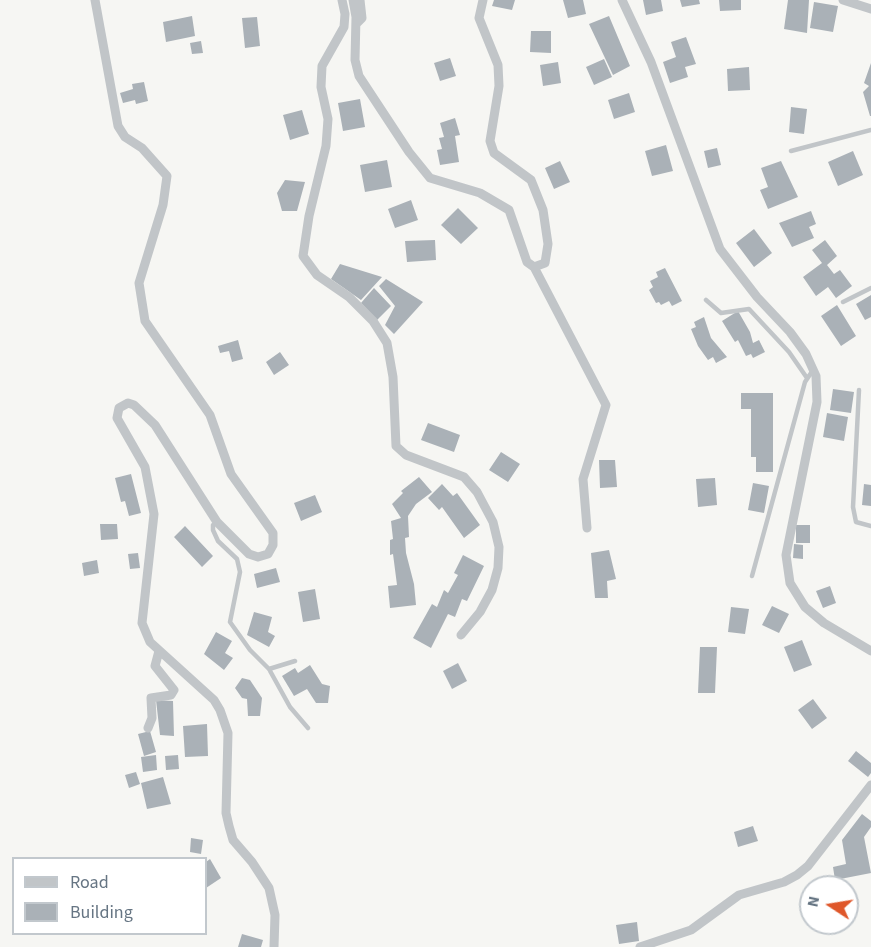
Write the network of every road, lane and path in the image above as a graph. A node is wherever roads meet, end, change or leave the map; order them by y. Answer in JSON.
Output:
{"nodes":[{"id":1,"x":94,"y":0,"type":"edge"},
{"id":2,"x":342,"y":0,"type":"edge"},
{"id":3,"x":352,"y":0,"type":"edge"},
{"id":4,"x":360,"y":0,"type":"edge"},
{"id":5,"x":483,"y":0,"type":"edge"},
{"id":6,"x":622,"y":0,"type":"edge"},
{"id":7,"x":843,"y":0,"type":"edge"},
{"id":8,"x":871,"y":9,"type":"edge"},
{"id":9,"x":356,"y":24,"type":"junction"},
{"id":10,"x":871,"y":130,"type":"edge"},
{"id":11,"x":790,"y":151,"type":"dead end"},
{"id":12,"x":534,"y":267,"type":"junction"},
{"id":13,"x":871,"y":288,"type":"edge"},
{"id":14,"x":706,"y":300,"type":"dead end"},
{"id":15,"x":843,"y":302,"type":"dead end"},
{"id":16,"x":810,"y":374,"type":"junction"},
{"id":17,"x":859,"y":390,"type":"dead end"},
{"id":18,"x":217,"y":522,"type":"junction"},
{"id":19,"x":871,"y":526,"type":"edge"},
{"id":20,"x":587,"y":528,"type":"dead end"},
{"id":21,"x":752,"y":576,"type":"dead end"},
{"id":22,"x":460,"y":635,"type":"dead end"},
{"id":23,"x":159,"y":651,"type":"junction"},
{"id":24,"x":871,"y":651,"type":"edge"},
{"id":25,"x":295,"y":661,"type":"dead end"},
{"id":26,"x":269,"y":669,"type":"junction"},
{"id":27,"x":148,"y":728,"type":"dead end"},
{"id":28,"x":308,"y":728,"type":"dead end"},
{"id":29,"x":871,"y":784,"type":"edge"},
{"id":30,"x":274,"y":947,"type":"edge"},
{"id":31,"x":640,"y":947,"type":"edge"}],
"edges":[{"from":1,"to":18,"type":"street"},
{"from":2,"to":22,"type":"street"},
{"from":3,"to":9,"type":"street"},
{"from":4,"to":9,"type":"street"},
{"from":5,"to":12,"type":"street"},
{"from":6,"to":16,"type":"street"},
{"from":7,"to":8,"type":"street"},
{"from":9,"to":12,"type":"street"},
{"from":10,"to":11,"type":"lane"},
{"from":12,"to":20,"type":"street"},
{"from":13,"to":15,"type":"lane"},
{"from":14,"to":16,"type":"lane"},
{"from":16,"to":21,"type":"lane"},
{"from":16,"to":24,"type":"street"},
{"from":17,"to":19,"type":"lane"},
{"from":18,"to":23,"type":"street"},
{"from":18,"to":26,"type":"lane"},
{"from":23,"to":27,"type":"street"},
{"from":23,"to":30,"type":"street"},
{"from":25,"to":26,"type":"lane"},
{"from":26,"to":28,"type":"lane"},
{"from":29,"to":31,"type":"street"}]}
